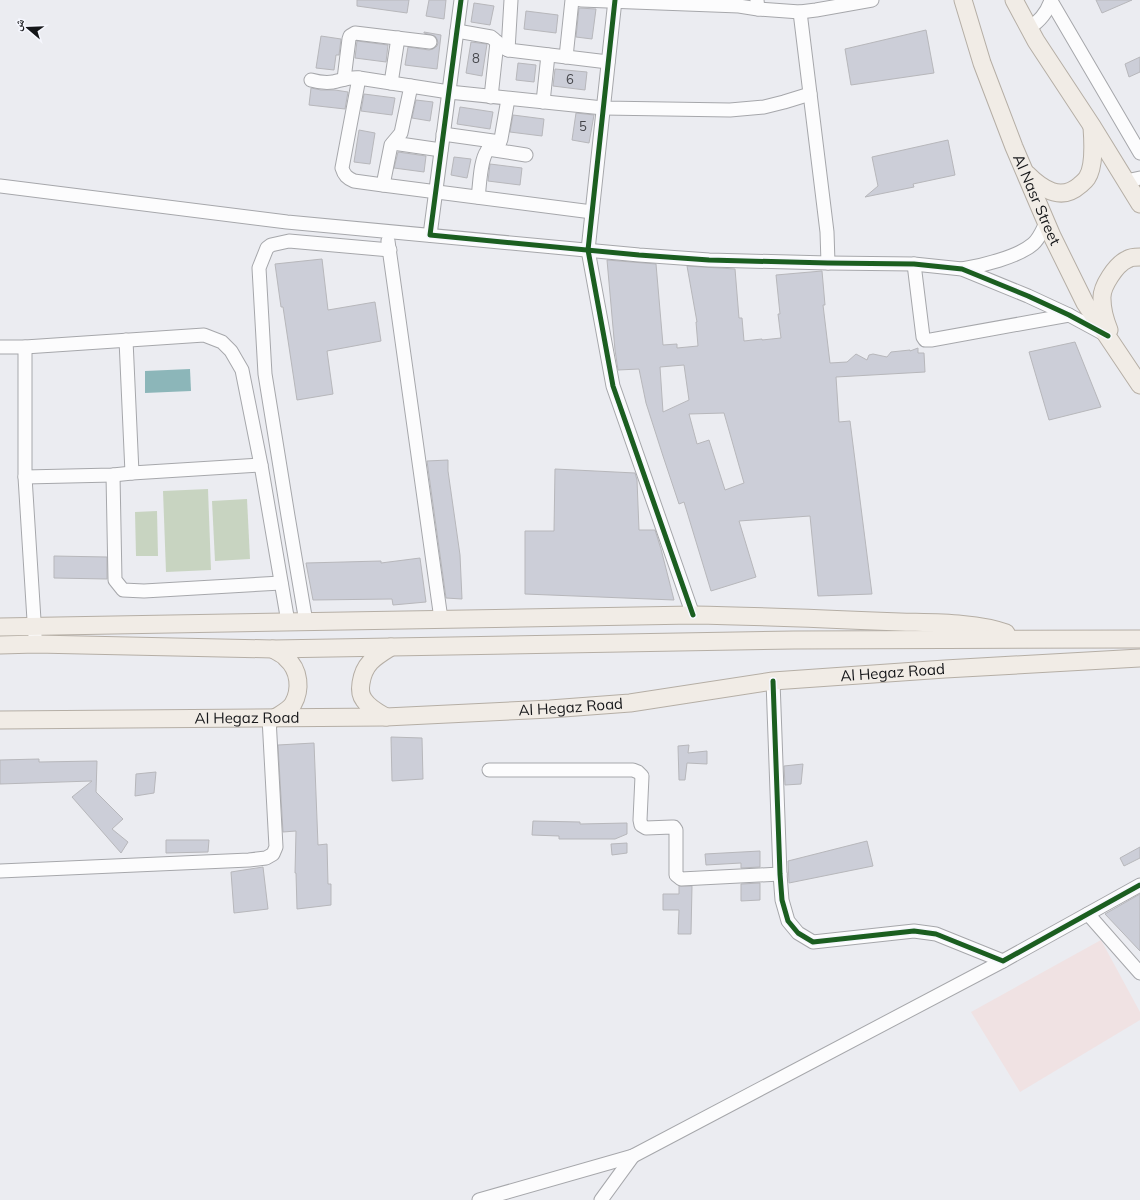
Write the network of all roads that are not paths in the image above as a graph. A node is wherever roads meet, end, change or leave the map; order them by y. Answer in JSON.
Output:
{"nodes":[{"id":1,"x":461,"y":0,"type":"edge"},
{"id":2,"x":512,"y":0,"type":"edge"},
{"id":3,"x":572,"y":0,"type":"edge"},
{"id":4,"x":581,"y":0,"type":"edge"},
{"id":5,"x":615,"y":0,"type":"edge"},
{"id":6,"x":872,"y":0,"type":"edge"},
{"id":7,"x":963,"y":0,"type":"edge"},
{"id":8,"x":1014,"y":0,"type":"edge"},
{"id":9,"x":1051,"y":1,"type":"edge"},
{"id":10,"x":758,"y":5,"type":"edge"},
{"id":11,"x":800,"y":12,"type":"junction"},
{"id":12,"x":1030,"y":28,"type":"junction"},
{"id":13,"x":457,"y":31,"type":"junction"},
{"id":14,"x":398,"y":38,"type":"junction"},
{"id":15,"x":430,"y":42,"type":"dead end"},
{"id":16,"x":497,"y":42,"type":"junction"},
{"id":17,"x":508,"y":50,"type":"junction"},
{"id":18,"x":548,"y":54,"type":"junction"},
{"id":19,"x":566,"y":57,"type":"junction"},
{"id":20,"x":608,"y":62,"type":"junction"},
{"id":21,"x":359,"y":78,"type":"junction"},
{"id":22,"x":344,"y":79,"type":"junction"},
{"id":23,"x":311,"y":80,"type":"dead end"},
{"id":24,"x":390,"y":83,"type":"junction"},
{"id":25,"x":411,"y":86,"type":"junction"},
{"id":26,"x":448,"y":92,"type":"junction"},
{"id":27,"x":810,"y":94,"type":"junction"},
{"id":28,"x":491,"y":97,"type":"junction"},
{"id":29,"x":508,"y":99,"type":"junction"},
{"id":30,"x":543,"y":102,"type":"junction"},
{"id":31,"x":603,"y":108,"type":"junction"},
{"id":32,"x":1092,"y":126,"type":"junction"},
{"id":33,"x":443,"y":134,"type":"junction"},
{"id":34,"x":500,"y":142,"type":"junction"},
{"id":35,"x":393,"y":143,"type":"junction"},
{"id":36,"x":488,"y":149,"type":"junction"},
{"id":37,"x":441,"y":150,"type":"junction"},
{"id":38,"x":1140,"y":153,"type":"edge"},
{"id":39,"x":526,"y":155,"type":"dead end"},
{"id":40,"x":1025,"y":173,"type":"junction"},
{"id":41,"x":1133,"y":179,"type":"edge"},
{"id":42,"x":383,"y":185,"type":"junction"},
{"id":43,"x":0,"y":186,"type":"edge"},
{"id":44,"x":436,"y":192,"type":"junction"},
{"id":45,"x":478,"y":197,"type":"junction"},
{"id":46,"x":1140,"y":204,"type":"edge"},
{"id":47,"x":592,"y":212,"type":"junction"},
{"id":48,"x":1046,"y":224,"type":"junction"},
{"id":49,"x":387,"y":231,"type":"junction"},
{"id":50,"x":430,"y":236,"type":"junction"},
{"id":51,"x":390,"y":250,"type":"junction"},
{"id":52,"x":588,"y":250,"type":"junction"},
{"id":53,"x":1140,"y":256,"type":"edge"},
{"id":54,"x":828,"y":263,"type":"junction"},
{"id":55,"x":914,"y":264,"type":"junction"},
{"id":56,"x":962,"y":269,"type":"junction"},
{"id":57,"x":1069,"y":315,"type":"junction"},
{"id":58,"x":126,"y":340,"type":"junction"},
{"id":59,"x":1111,"y":341,"type":"junction"},
{"id":60,"x":0,"y":346,"type":"edge"},
{"id":61,"x":25,"y":347,"type":"junction"},
{"id":62,"x":1140,"y":385,"type":"edge"},
{"id":63,"x":261,"y":465,"type":"junction"},
{"id":64,"x":132,"y":473,"type":"junction"},
{"id":65,"x":113,"y":475,"type":"junction"},
{"id":66,"x":25,"y":477,"type":"junction"},
{"id":67,"x":281,"y":583,"type":"junction"},
{"id":68,"x":693,"y":615,"type":"junction"},
{"id":69,"x":441,"y":619,"type":"junction"},
{"id":70,"x":288,"y":622,"type":"junction"},
{"id":71,"x":306,"y":622,"type":"junction"},
{"id":72,"x":0,"y":627,"type":"edge"},
{"id":73,"x":34,"y":627,"type":"junction"},
{"id":74,"x":1140,"y":639,"type":"edge"},
{"id":75,"x":1025,"y":640,"type":"junction"},
{"id":76,"x":36,"y":644,"type":"junction"},
{"id":77,"x":0,"y":645,"type":"edge"},
{"id":78,"x":391,"y":646,"type":"junction"},
{"id":79,"x":273,"y":649,"type":"junction"},
{"id":80,"x":1140,"y":658,"type":"edge"},
{"id":81,"x":773,"y":681,"type":"junction"},
{"id":82,"x":386,"y":717,"type":"junction"},
{"id":83,"x":272,"y":718,"type":"junction"},
{"id":84,"x":0,"y":720,"type":"edge"},
{"id":85,"x":489,"y":770,"type":"dead end"},
{"id":86,"x":0,"y":871,"type":"edge"},
{"id":87,"x":780,"y":874,"type":"junction"},
{"id":88,"x":1140,"y":885,"type":"edge"},
{"id":89,"x":1088,"y":914,"type":"junction"},
{"id":90,"x":1003,"y":961,"type":"junction"},
{"id":91,"x":1140,"y":973,"type":"edge"},
{"id":92,"x":633,"y":1156,"type":"junction"},
{"id":93,"x":479,"y":1200,"type":"edge"},
{"id":94,"x":601,"y":1200,"type":"edge"}],
"edges":[{"from":1,"to":13,"type":"street"},
{"from":2,"to":17,"type":"street"},
{"from":3,"to":19,"type":"street"},
{"from":4,"to":5,"type":"street"},
{"from":5,"to":10,"type":"street"},
{"from":5,"to":20,"type":"street"},
{"from":6,"to":11,"type":"street"},
{"from":7,"to":40,"type":"main road","name":"Al Nasr Street"},
{"from":8,"to":12,"type":"main road"},
{"from":9,"to":12,"type":"street"},
{"from":9,"to":38,"type":"street"},
{"from":10,"to":11,"type":"street"},
{"from":11,"to":27,"type":"street"},
{"from":12,"to":32,"type":"main road"},
{"from":13,"to":16,"type":"street"},
{"from":13,"to":26,"type":"street"},
{"from":14,"to":15,"type":"street"},
{"from":14,"to":22,"type":"street"},
{"from":14,"to":24,"type":"street"},
{"from":16,"to":17,"type":"street"},
{"from":16,"to":28,"type":"street"},
{"from":17,"to":18,"type":"street"},
{"from":18,"to":19,"type":"street"},
{"from":18,"to":30,"type":"street"},
{"from":19,"to":20,"type":"street"},
{"from":20,"to":31,"type":"street"},
{"from":21,"to":22,"type":"street"},
{"from":21,"to":24,"type":"street"},
{"from":21,"to":42,"type":"street"},
{"from":22,"to":23,"type":"street"},
{"from":24,"to":25,"type":"street"},
{"from":25,"to":26,"type":"street"},
{"from":25,"to":35,"type":"street"},
{"from":26,"to":28,"type":"street"},
{"from":26,"to":33,"type":"street"},
{"from":27,"to":31,"type":"street"},
{"from":27,"to":54,"type":"street"},
{"from":28,"to":29,"type":"street"},
{"from":29,"to":30,"type":"street"},
{"from":29,"to":34,"type":"street"},
{"from":30,"to":31,"type":"street"},
{"from":31,"to":47,"type":"street"},
{"from":32,"to":40,"type":"main road"},
{"from":32,"to":41,"type":"main road"},
{"from":33,"to":34,"type":"street"},
{"from":33,"to":37,"type":"street"},
{"from":34,"to":36,"type":"street"},
{"from":35,"to":37,"type":"street"},
{"from":35,"to":42,"type":"street"},
{"from":36,"to":39,"type":"street"},
{"from":36,"to":45,"type":"street"},
{"from":37,"to":44,"type":"street"},
{"from":40,"to":48,"type":"main road","name":"Al Nasr Street"},
{"from":41,"to":46,"type":"main road"},
{"from":42,"to":44,"type":"street"},
{"from":43,"to":49,"type":"street"},
{"from":44,"to":45,"type":"street"},
{"from":44,"to":50,"type":"street"},
{"from":45,"to":47,"type":"street"},
{"from":47,"to":52,"type":"street"},
{"from":48,"to":56,"type":"street"},
{"from":48,"to":59,"type":"main road","name":"Al Nasr Street"},
{"from":49,"to":50,"type":"street"},
{"from":49,"to":51,"type":"street"},
{"from":50,"to":52,"type":"street"},
{"from":51,"to":69,"type":"street"},
{"from":51,"to":71,"type":"street"},
{"from":52,"to":54,"type":"street"},
{"from":52,"to":68,"type":"street"},
{"from":53,"to":59,"type":"main road"},
{"from":54,"to":55,"type":"street"},
{"from":55,"to":56,"type":"street"},
{"from":55,"to":57,"type":"street"},
{"from":56,"to":57,"type":"street"},
{"from":57,"to":59,"type":"street"},
{"from":58,"to":61,"type":"street"},
{"from":58,"to":63,"type":"street"},
{"from":58,"to":64,"type":"street"},
{"from":59,"to":62,"type":"main road","name":"Al Nasr Street"},
{"from":60,"to":61,"type":"street"},
{"from":61,"to":66,"type":"street"},
{"from":63,"to":64,"type":"street"},
{"from":63,"to":67,"type":"street"},
{"from":64,"to":65,"type":"street"},
{"from":65,"to":66,"type":"street"},
{"from":65,"to":67,"type":"street"},
{"from":66,"to":73,"type":"street"},
{"from":67,"to":70,"type":"street"},
{"from":68,"to":69,"type":"main road"},
{"from":68,"to":75,"type":"main road"},
{"from":69,"to":71,"type":"main road"},
{"from":70,"to":71,"type":"main road"},
{"from":70,"to":73,"type":"main road"},
{"from":72,"to":73,"type":"main road"},
{"from":73,"to":76,"type":"street"},
{"from":74,"to":75,"type":"main road"},
{"from":75,"to":78,"type":"main road"},
{"from":76,"to":77,"type":"main road"},
{"from":76,"to":79,"type":"main road"},
{"from":78,"to":79,"type":"main road"},
{"from":78,"to":82,"type":"main road"},
{"from":79,"to":83,"type":"main road"},
{"from":80,"to":81,"type":"main road","name":"Al Hegaz Road"},
{"from":81,"to":82,"type":"main road","name":"Al Hegaz Road"},
{"from":81,"to":87,"type":"street"},
{"from":82,"to":83,"type":"main road","name":"Al Hegaz Road"},
{"from":83,"to":84,"type":"main road","name":"Al Hegaz Road"},
{"from":83,"to":86,"type":"street"},
{"from":85,"to":87,"type":"street"},
{"from":87,"to":90,"type":"street"},
{"from":88,"to":89,"type":"street"},
{"from":89,"to":90,"type":"street"},
{"from":89,"to":91,"type":"street"},
{"from":90,"to":92,"type":"street"},
{"from":92,"to":93,"type":"street"},
{"from":92,"to":94,"type":"street"}]}
